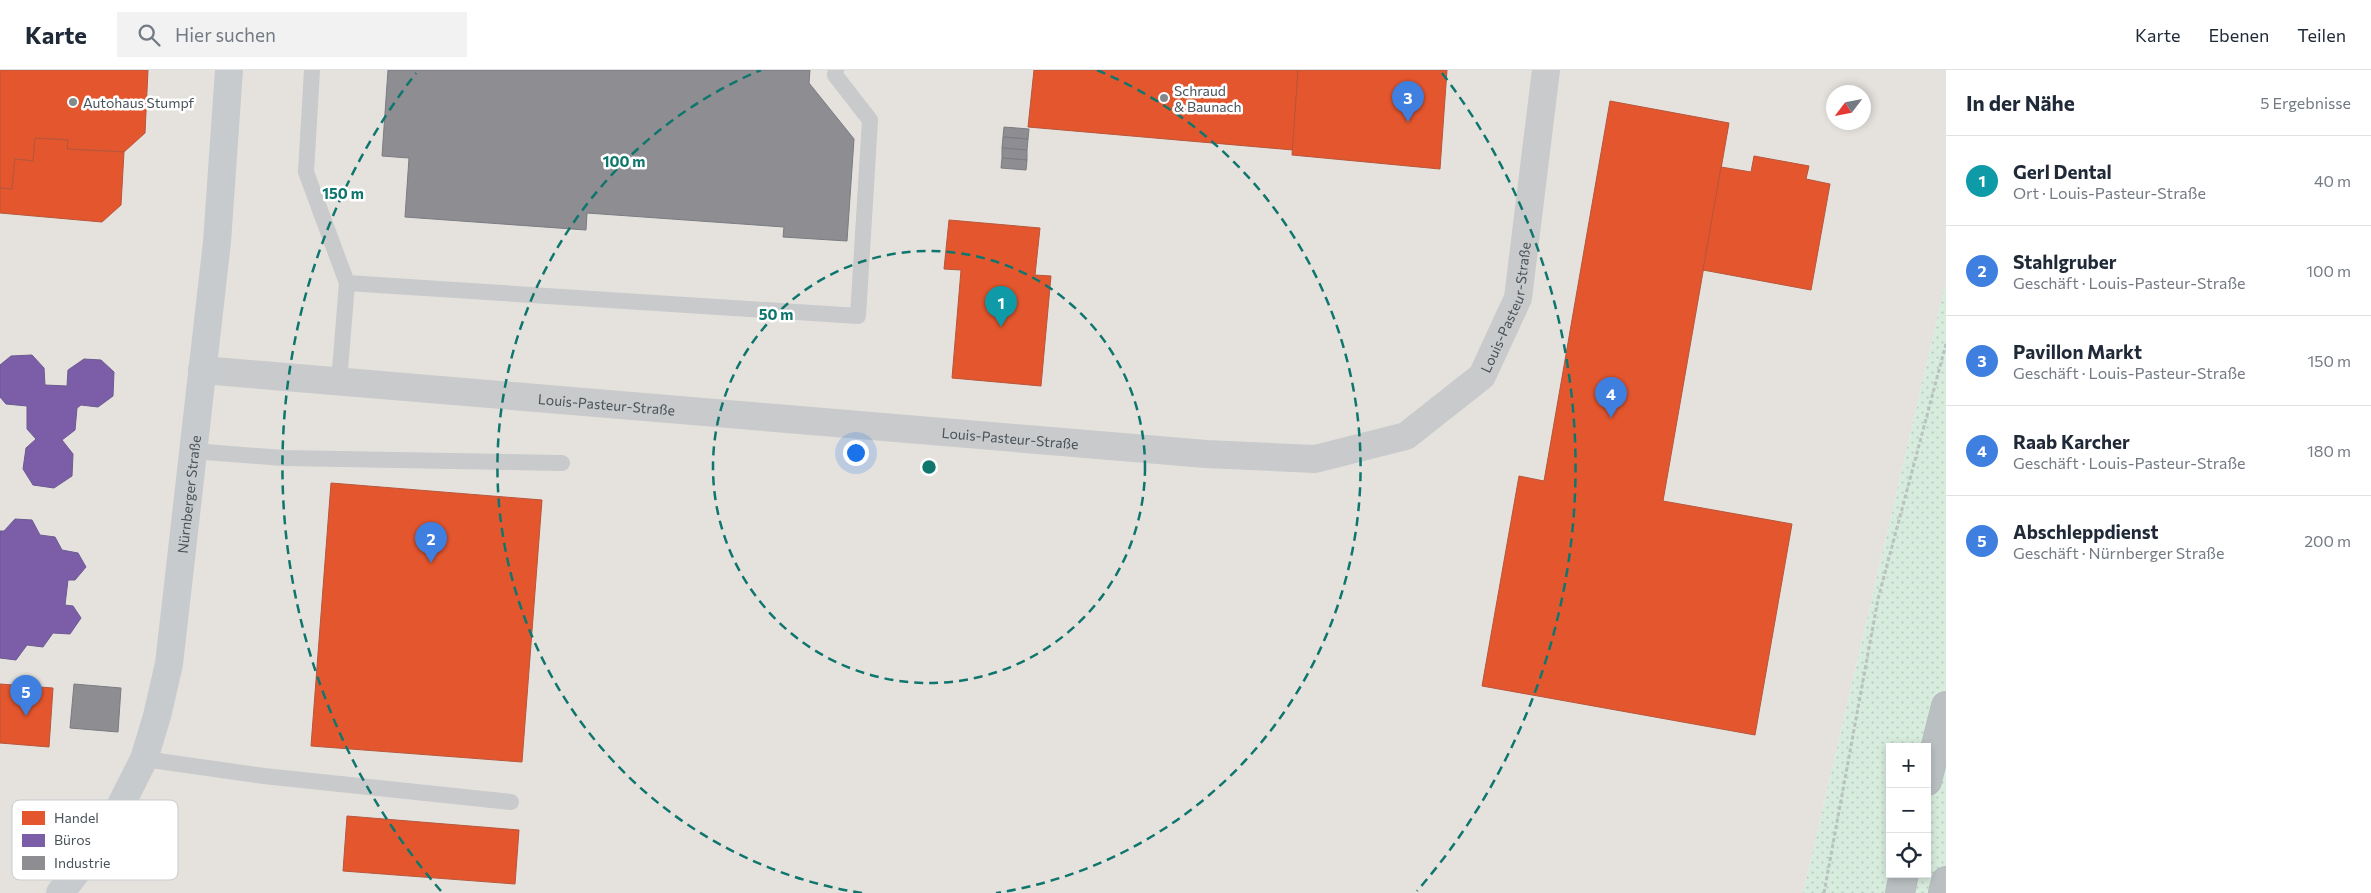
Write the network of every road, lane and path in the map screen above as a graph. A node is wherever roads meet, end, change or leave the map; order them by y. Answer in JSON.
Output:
{"nodes":[{"id":1,"x":228,"y":70,"type":"edge"},
{"id":2,"x":312,"y":70,"type":"edge"},
{"id":3,"x":836,"y":70,"type":"edge"},
{"id":4,"x":1546,"y":70,"type":"edge"},
{"id":5,"x":347,"y":283,"type":"junction"},
{"id":6,"x":1946,"y":344,"type":"edge"},
{"id":7,"x":202,"y":370,"type":"junction"},
{"id":8,"x":339,"y":382,"type":"junction"},
{"id":9,"x":192,"y":450,"type":"junction"},
{"id":10,"x":562,"y":463,"type":"dead end"},
{"id":11,"x":1946,"y":706,"type":"edge"},
{"id":12,"x":144,"y":759,"type":"junction"},
{"id":13,"x":1931,"y":765,"type":"edge"},
{"id":14,"x":123,"y":800,"type":"edge"},
{"id":15,"x":511,"y":802,"type":"dead end"},
{"id":16,"x":1903,"y":878,"type":"edge"},
{"id":17,"x":70,"y":880,"type":"edge"},
{"id":18,"x":1946,"y":881,"type":"edge"},
{"id":19,"x":60,"y":893,"type":"edge"},
{"id":20,"x":1824,"y":893,"type":"edge"},
{"id":21,"x":1900,"y":893,"type":"edge"},
{"id":22,"x":1943,"y":893,"type":"edge"}],
"edges":[{"from":1,"to":7,"type":"street","name":"Nürnberger Straße"},
{"from":2,"to":5,"type":"lane"},
{"from":3,"to":5,"type":"lane"},
{"from":4,"to":8,"type":"street","name":"Louis-Pasteur-Straße"},
{"from":5,"to":8,"type":"lane"},
{"from":6,"to":20,"type":"path"},
{"from":7,"to":8,"type":"street","name":"Louis-Pasteur-Straße"},
{"from":7,"to":9,"type":"street","name":"Nürnberger Straße"},
{"from":9,"to":10,"type":"lane"},
{"from":9,"to":12,"type":"street","name":"Nürnberger Straße"},
{"from":11,"to":13,"type":"highway"},
{"from":12,"to":14,"type":"street","name":"Nürnberger Straße"},
{"from":12,"to":15,"type":"lane"},
{"from":16,"to":21,"type":"highway"},
{"from":17,"to":19,"type":"street","name":"Nürnberger Straße"},
{"from":18,"to":22,"type":"highway"}]}
